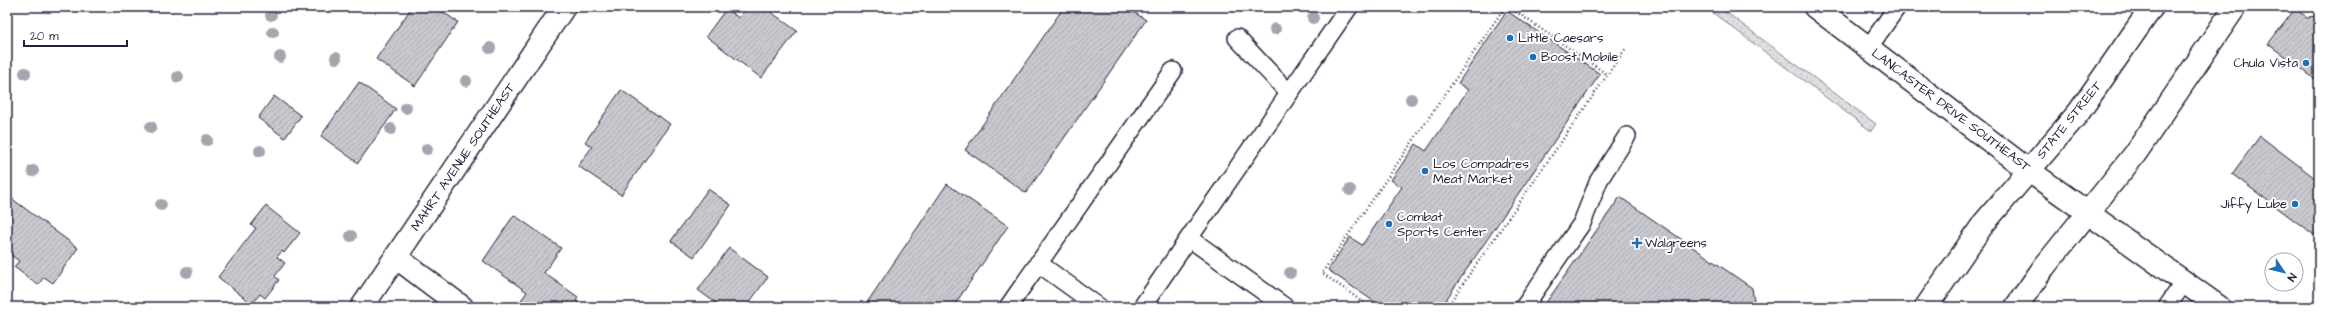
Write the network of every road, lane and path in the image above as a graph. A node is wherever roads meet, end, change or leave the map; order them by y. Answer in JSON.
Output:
{"nodes":[{"id":1,"x":1349,"y":7,"type":"edge"},
{"id":2,"x":1505,"y":7,"type":"edge"},
{"id":3,"x":1509,"y":7,"type":"edge"},
{"id":4,"x":1815,"y":7,"type":"edge"},
{"id":5,"x":1897,"y":7,"type":"edge"},
{"id":6,"x":2152,"y":7,"type":"edge"},
{"id":7,"x":2235,"y":7,"type":"edge"},
{"id":8,"x":555,"y":10,"type":"edge"},
{"id":9,"x":1237,"y":38,"type":"dead end"},
{"id":10,"x":1869,"y":47,"type":"junction"},
{"id":11,"x":1626,"y":48,"type":"dead end"},
{"id":12,"x":1173,"y":71,"type":"dead end"},
{"id":13,"x":1608,"y":75,"type":"junction"},
{"id":14,"x":1289,"y":93,"type":"junction"},
{"id":15,"x":1628,"y":136,"type":"dead end"},
{"id":16,"x":2028,"y":170,"type":"junction"},
{"id":17,"x":2088,"y":212,"type":"junction"},
{"id":18,"x":1189,"y":238,"type":"junction"},
{"id":19,"x":396,"y":258,"type":"junction"},
{"id":20,"x":1038,"y":264,"type":"junction"},
{"id":21,"x":2184,"y":282,"type":"junction"},
{"id":22,"x":362,"y":307,"type":"edge"},
{"id":23,"x":462,"y":307,"type":"edge"},
{"id":24,"x":1008,"y":307,"type":"edge"},
{"id":25,"x":1099,"y":307,"type":"edge"},
{"id":26,"x":1142,"y":307,"type":"edge"},
{"id":27,"x":1285,"y":307,"type":"edge"},
{"id":28,"x":1370,"y":307,"type":"edge"},
{"id":29,"x":1447,"y":307,"type":"edge"},
{"id":30,"x":1524,"y":307,"type":"edge"},
{"id":31,"x":1926,"y":307,"type":"edge"},
{"id":32,"x":2016,"y":307,"type":"edge"},
{"id":33,"x":2167,"y":307,"type":"edge"},
{"id":34,"x":2219,"y":307,"type":"edge"}],
"edges":[{"from":1,"to":14,"type":"lane"},
{"from":2,"to":28,"type":"path"},
{"from":3,"to":13,"type":"path"},
{"from":4,"to":10,"type":"main road","name":"LANCASTER DRIVE SOUTHEAST"},
{"from":5,"to":10,"type":"lane"},
{"from":6,"to":16,"type":"main road","name":"STATE STREET"},
{"from":7,"to":17,"type":"main road"},
{"from":8,"to":19,"type":"main road","name":"MAHRT AVENUE SOUTHEAST"},
{"from":9,"to":14,"type":"lane"},
{"from":10,"to":16,"type":"main road","name":"LANCASTER DRIVE SOUTHEAST"},
{"from":11,"to":13,"type":"path"},
{"from":12,"to":20,"type":"lane"},
{"from":13,"to":29,"type":"path"},
{"from":14,"to":18,"type":"lane"},
{"from":15,"to":30,"type":"lane"},
{"from":16,"to":17,"type":"main road","name":"LANCASTER DRIVE SOUTHEAST"},
{"from":16,"to":31,"type":"main road","name":"STATE STREET"},
{"from":17,"to":21,"type":"main road","name":"LANCASTER DRIVE SOUTHEAST"},
{"from":17,"to":32,"type":"main road"},
{"from":18,"to":26,"type":"lane"},
{"from":18,"to":27,"type":"lane"},
{"from":19,"to":22,"type":"main road","name":"MAHRT AVENUE SOUTHEAST"},
{"from":19,"to":23,"type":"main road"},
{"from":20,"to":24,"type":"lane"},
{"from":20,"to":25,"type":"lane"},
{"from":21,"to":33,"type":"lane"},
{"from":21,"to":34,"type":"main road","name":"LANCASTER DRIVE SOUTHEAST"}]}
